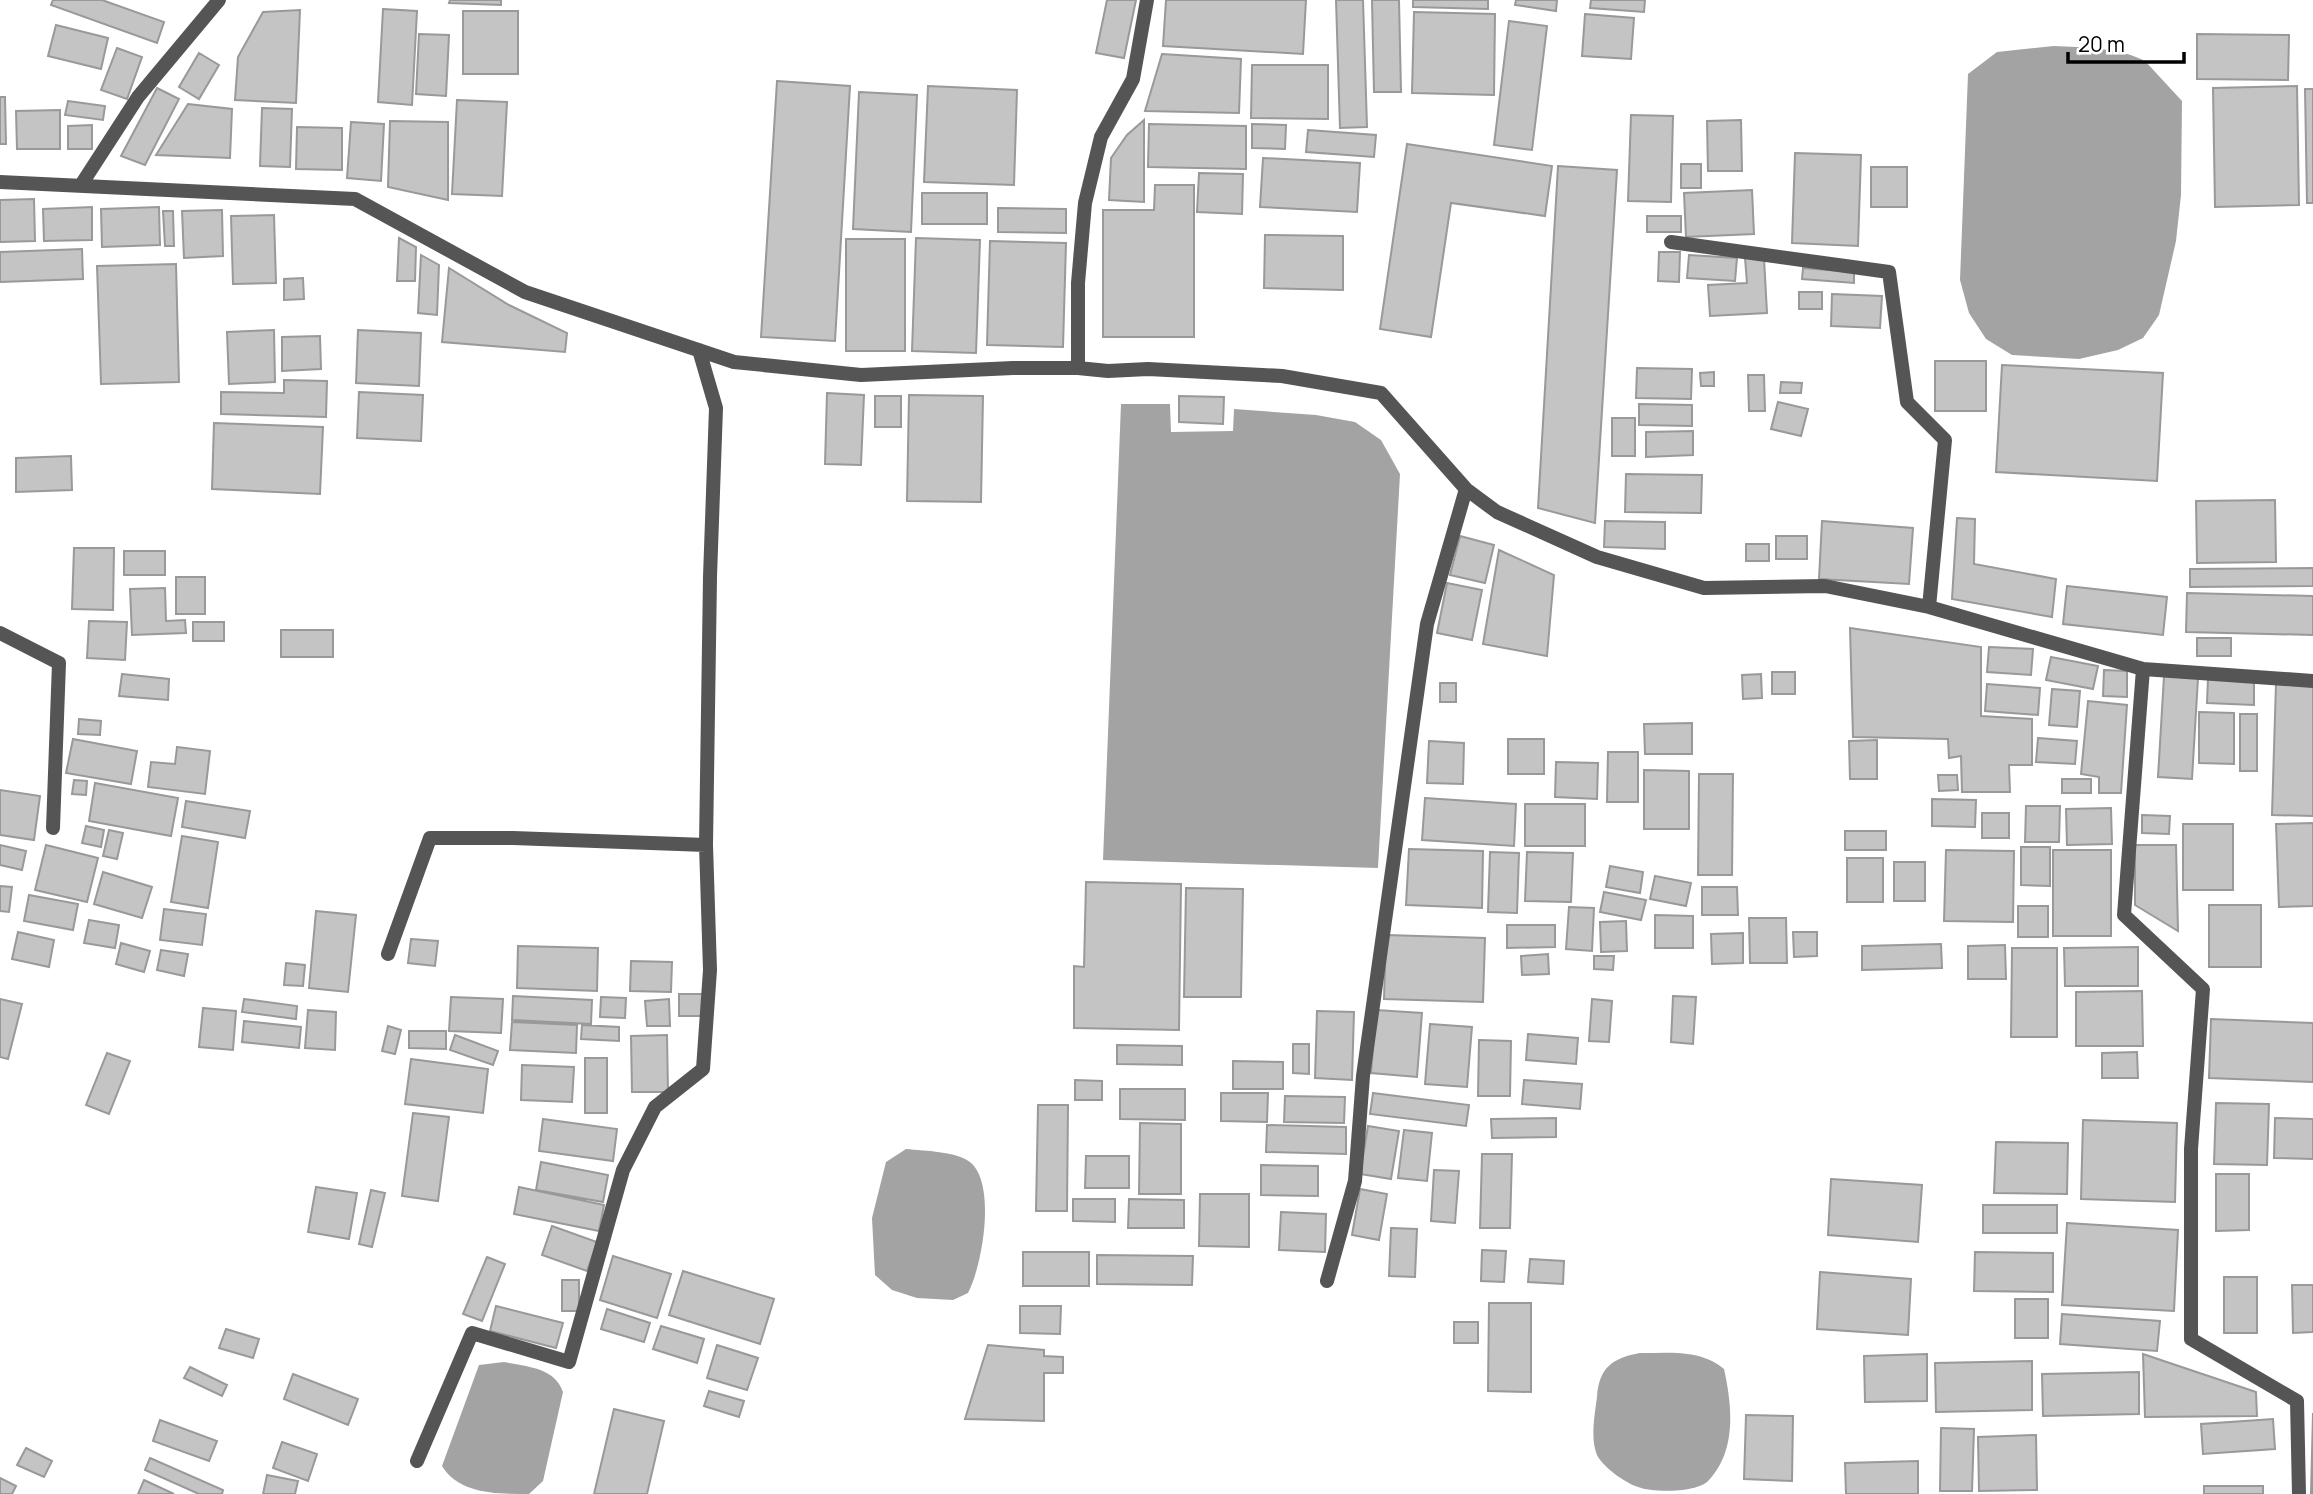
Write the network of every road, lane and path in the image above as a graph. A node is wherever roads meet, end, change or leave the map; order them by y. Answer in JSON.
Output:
{"nodes":[{"id":1,"x":219,"y":0,"type":"edge"},
{"id":2,"x":1147,"y":0,"type":"edge"},
{"id":3,"x":0,"y":182,"type":"edge"},
{"id":4,"x":81,"y":186,"type":"junction"},
{"id":5,"x":1671,"y":242,"type":"dead end"},
{"id":6,"x":699,"y":350,"type":"junction"},
{"id":7,"x":1078,"y":368,"type":"junction"},
{"id":8,"x":1465,"y":489,"type":"junction"},
{"id":9,"x":1929,"y":607,"type":"junction"},
{"id":10,"x":0,"y":634,"type":"edge"},
{"id":11,"x":2143,"y":669,"type":"junction"},
{"id":12,"x":2313,"y":681,"type":"edge"},
{"id":13,"x":53,"y":828,"type":"dead end"},
{"id":14,"x":706,"y":845,"type":"junction"},
{"id":15,"x":388,"y":954,"type":"dead end"},
{"id":16,"x":1327,"y":1281,"type":"dead end"},
{"id":17,"x":417,"y":1461,"type":"dead end"},
{"id":18,"x":2300,"y":1494,"type":"edge"}],
"edges":[{"from":1,"to":4,"type":"street"},
{"from":2,"to":7,"type":"street"},
{"from":3,"to":4,"type":"street"},
{"from":4,"to":6,"type":"street"},
{"from":5,"to":9,"type":"street"},
{"from":6,"to":7,"type":"street"},
{"from":6,"to":14,"type":"street"},
{"from":7,"to":8,"type":"street"},
{"from":8,"to":9,"type":"street"},
{"from":8,"to":16,"type":"street"},
{"from":9,"to":11,"type":"street"},
{"from":10,"to":13,"type":"street"},
{"from":11,"to":12,"type":"street"},
{"from":11,"to":18,"type":"street"},
{"from":14,"to":15,"type":"street"},
{"from":14,"to":17,"type":"street"}]}
